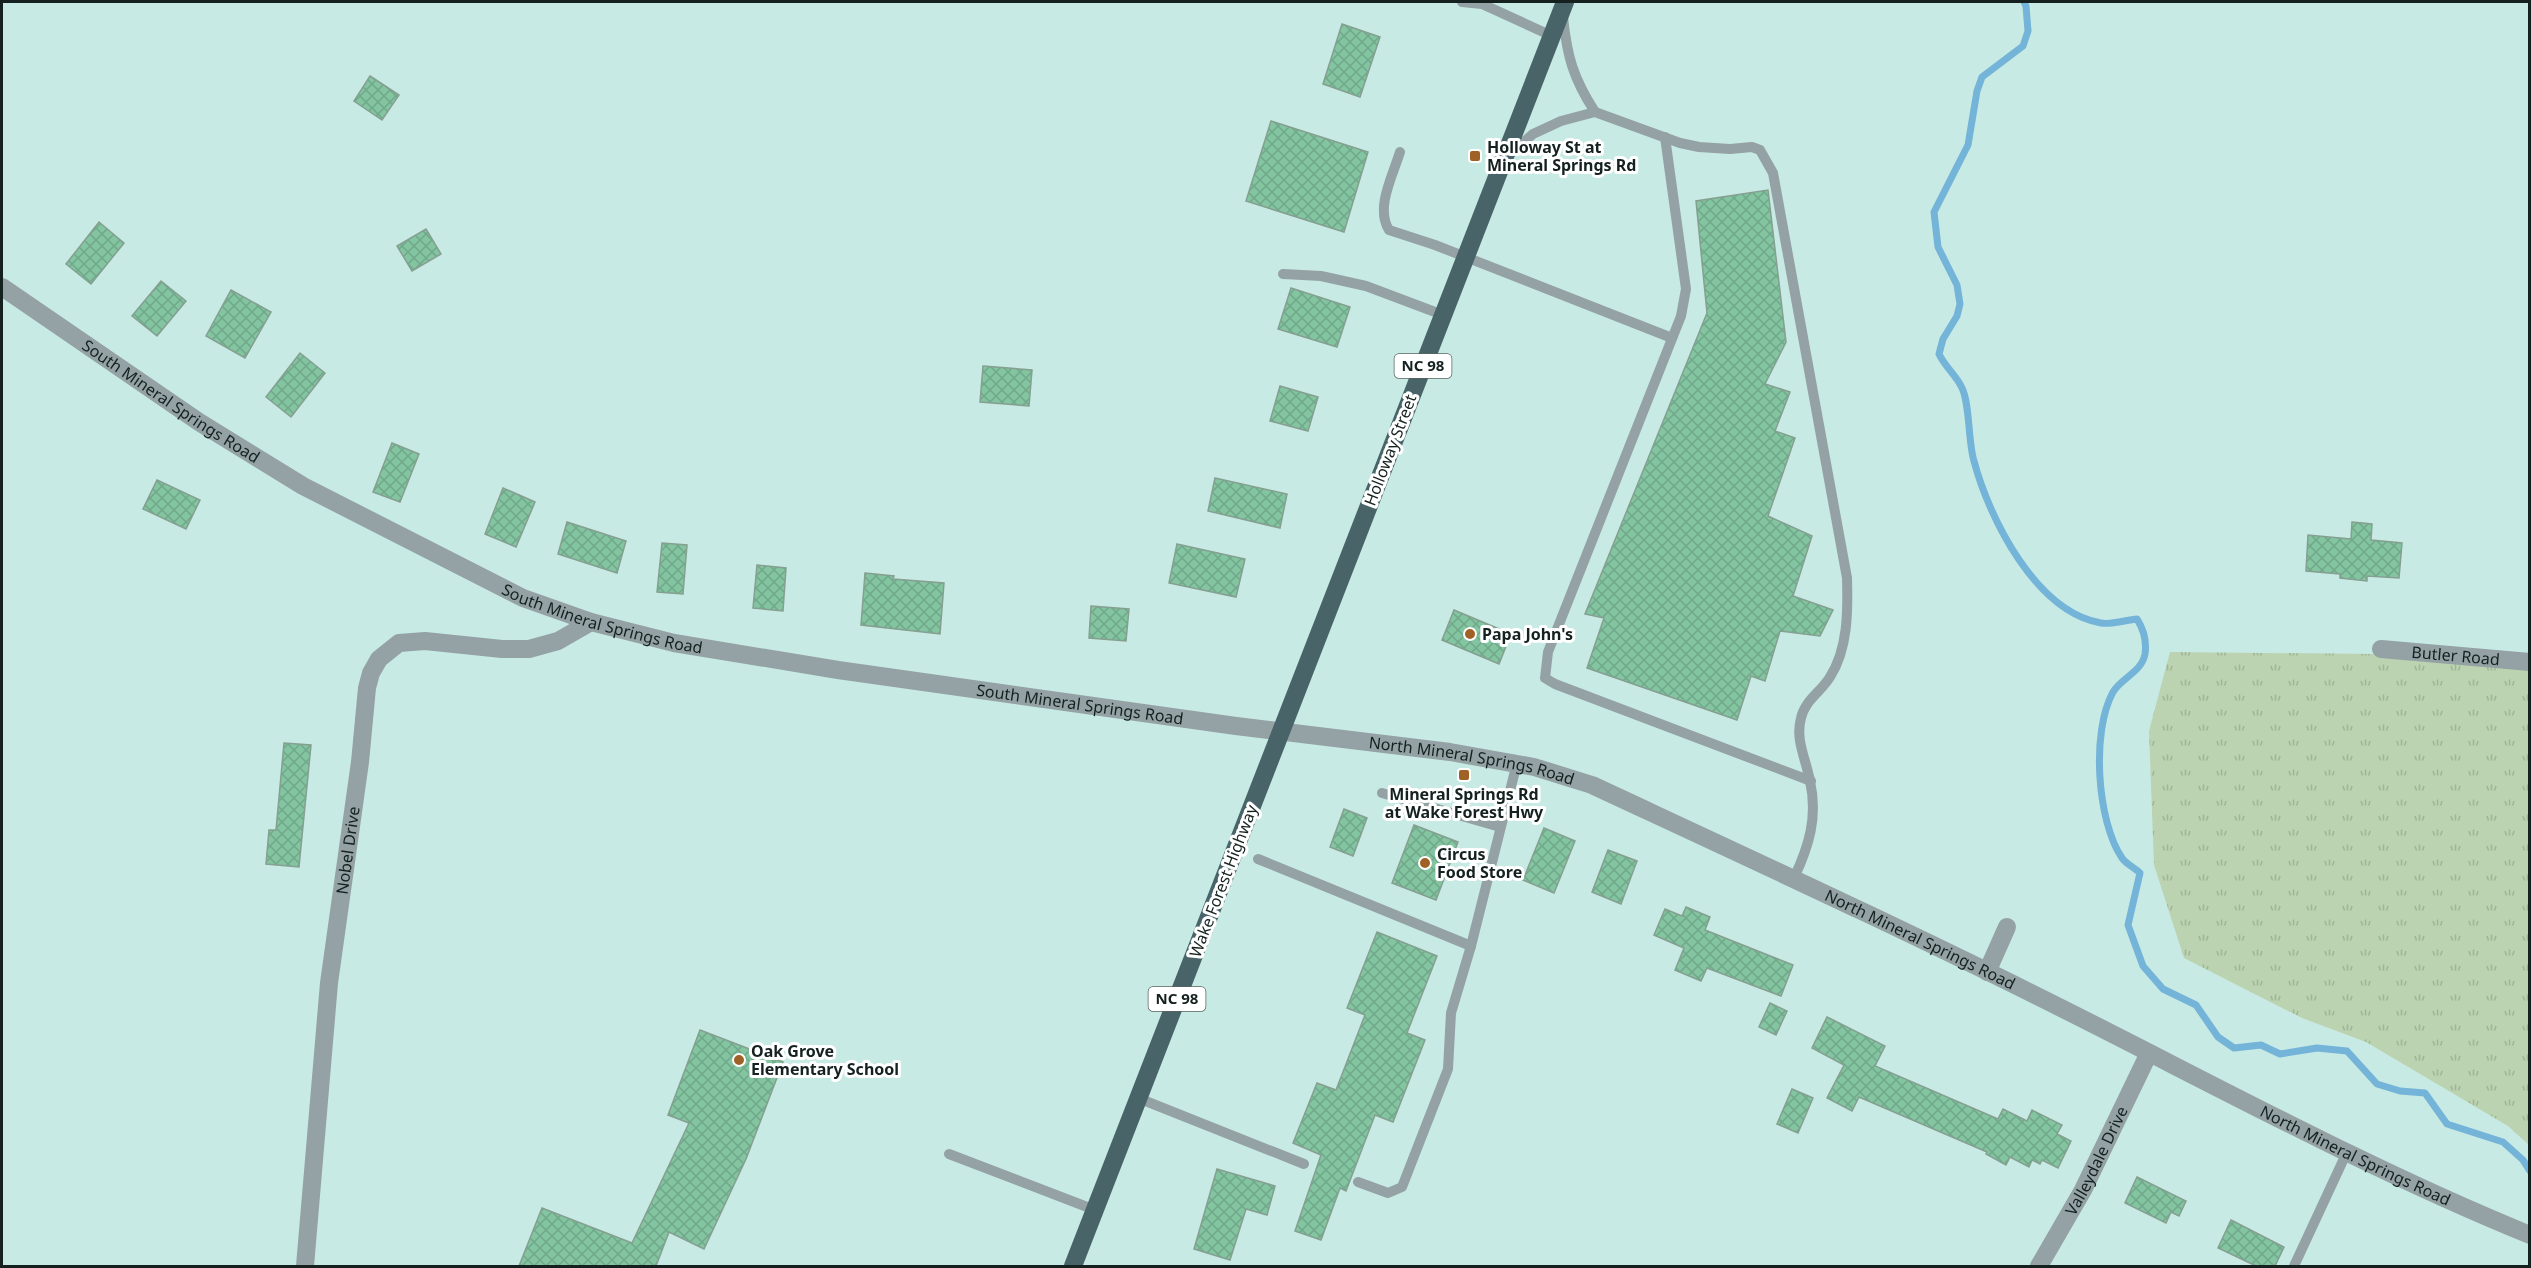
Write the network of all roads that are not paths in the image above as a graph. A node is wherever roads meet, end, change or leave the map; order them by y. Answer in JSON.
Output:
{"nodes":[{"id":1,"x":1462,"y":2,"type":"edge"},
{"id":2,"x":1563,"y":5,"type":"edge"},
{"id":3,"x":1552,"y":36,"type":"junction"},
{"id":4,"x":1595,"y":112,"type":"junction"},
{"id":5,"x":1665,"y":138,"type":"junction"},
{"id":6,"x":1401,"y":152,"type":"dead end"},
{"id":7,"x":1503,"y":160,"type":"junction"},
{"id":8,"x":1466,"y":256,"type":"junction"},
{"id":9,"x":1283,"y":274,"type":"dead end"},
{"id":10,"x":2,"y":287,"type":"edge"},
{"id":11,"x":1443,"y":315,"type":"junction"},
{"id":12,"x":1672,"y":339,"type":"junction"},
{"id":13,"x":591,"y":622,"type":"junction"},
{"id":14,"x":2381,"y":649,"type":"dead end"},
{"id":15,"x":2529,"y":662,"type":"edge"},
{"id":16,"x":1281,"y":731,"type":"junction"},
{"id":17,"x":1517,"y":764,"type":"junction"},
{"id":18,"x":1811,"y":781,"type":"junction"},
{"id":19,"x":1382,"y":793,"type":"dead end"},
{"id":20,"x":1500,"y":827,"type":"junction"},
{"id":21,"x":1258,"y":859,"type":"dead end"},
{"id":22,"x":1794,"y":878,"type":"junction"},
{"id":23,"x":2007,"y":927,"type":"dead end"},
{"id":24,"x":1471,"y":946,"type":"junction"},
{"id":25,"x":1987,"y":972,"type":"junction"},
{"id":26,"x":2149,"y":1053,"type":"junction"},
{"id":27,"x":1138,"y":1098,"type":"junction"},
{"id":28,"x":2347,"y":1152,"type":"junction"},
{"id":29,"x":949,"y":1154,"type":"dead end"},
{"id":30,"x":1304,"y":1164,"type":"dead end"},
{"id":31,"x":1358,"y":1182,"type":"dead end"},
{"id":32,"x":1095,"y":1210,"type":"junction"},
{"id":33,"x":2529,"y":1235,"type":"edge"},
{"id":34,"x":305,"y":1266,"type":"edge"},
{"id":35,"x":1073,"y":1266,"type":"edge"},
{"id":36,"x":2039,"y":1266,"type":"edge"},
{"id":37,"x":2294,"y":1266,"type":"edge"}],
"edges":[{"from":1,"to":3,"type":"lane"},
{"from":2,"to":3,"type":"highway","name":"Holloway Street","number":"NC 98"},
{"from":2,"to":4,"type":"lane"},
{"from":3,"to":7,"type":"highway","name":"Holloway Street","number":"NC 98"},
{"from":4,"to":5,"type":"lane"},
{"from":4,"to":7,"type":"lane"},
{"from":5,"to":12,"type":"lane"},
{"from":5,"to":18,"type":"lane"},
{"from":6,"to":8,"type":"lane"},
{"from":7,"to":8,"type":"highway","name":"Holloway Street","number":"NC 98"},
{"from":8,"to":11,"type":"highway","name":"Holloway Street","number":"NC 98"},
{"from":8,"to":12,"type":"lane"},
{"from":9,"to":11,"type":"lane"},
{"from":10,"to":13,"type":"street","name":"South Mineral Springs Road"},
{"from":11,"to":16,"type":"highway","name":"Holloway Street","number":"NC 98"},
{"from":12,"to":18,"type":"lane"},
{"from":13,"to":16,"type":"street","name":"South Mineral Springs Road"},
{"from":13,"to":34,"type":"street","name":"Nobel Drive"},
{"from":14,"to":15,"type":"street","name":"Butler Road"},
{"from":16,"to":17,"type":"street","name":"North Mineral Springs Road"},
{"from":16,"to":27,"type":"highway","name":"Wake Forest Highway","number":"NC 98"},
{"from":17,"to":20,"type":"lane"},
{"from":17,"to":22,"type":"street","name":"North Mineral Springs Road"},
{"from":18,"to":22,"type":"lane"},
{"from":19,"to":20,"type":"lane"},
{"from":20,"to":24,"type":"lane"},
{"from":21,"to":24,"type":"lane"},
{"from":22,"to":25,"type":"street","name":"North Mineral Springs Road"},
{"from":23,"to":25,"type":"street"},
{"from":24,"to":31,"type":"lane"},
{"from":25,"to":26,"type":"street","name":"North Mineral Springs Road"},
{"from":26,"to":28,"type":"street","name":"North Mineral Springs Road"},
{"from":26,"to":36,"type":"street","name":"Valleydale Drive"},
{"from":27,"to":30,"type":"lane"},
{"from":27,"to":32,"type":"highway","name":"Wake Forest Highway","number":"NC 98"},
{"from":28,"to":33,"type":"street","name":"North Mineral Springs Road"},
{"from":28,"to":37,"type":"lane"},
{"from":29,"to":32,"type":"lane"},
{"from":32,"to":35,"type":"highway","name":"Wake Forest Highway","number":"NC 98"}]}
